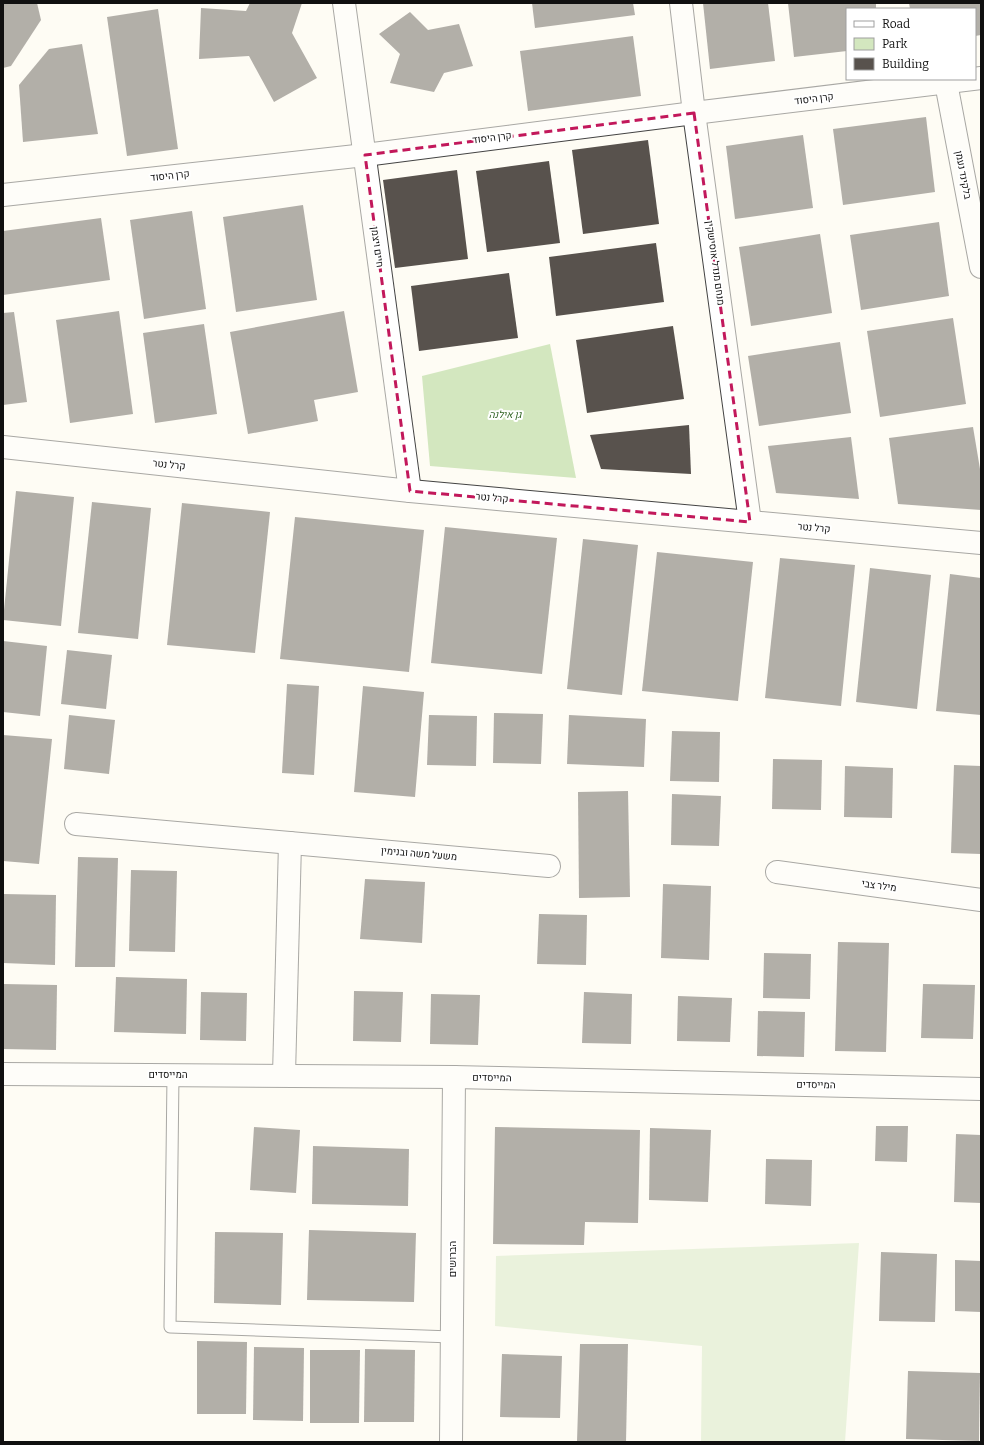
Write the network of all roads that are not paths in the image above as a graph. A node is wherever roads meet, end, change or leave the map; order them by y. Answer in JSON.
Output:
{"nodes":[{"id":1,"x":344,"y":3,"type":"edge"},
{"id":2,"x":681,"y":3,"type":"edge"},
{"id":3,"x":969,"y":80,"type":"edge"},
{"id":4,"x":946,"y":84,"type":"junction"},
{"id":5,"x":694,"y":112,"type":"junction"},
{"id":6,"x":365,"y":155,"type":"junction"},
{"id":7,"x":3,"y":195,"type":"edge"},
{"id":8,"x":981,"y":267,"type":"edge"},
{"id":9,"x":3,"y":447,"type":"edge"},
{"id":10,"x":410,"y":491,"type":"junction"},
{"id":11,"x":750,"y":522,"type":"junction"},
{"id":12,"x":981,"y":544,"type":"edge"},
{"id":13,"x":76,"y":824,"type":"dead end"},
{"id":14,"x":290,"y":843,"type":"junction"},
{"id":15,"x":549,"y":866,"type":"dead end"},
{"id":16,"x":777,"y":872,"type":"dead end"},
{"id":17,"x":981,"y":900,"type":"edge"},
{"id":18,"x":3,"y":1074,"type":"edge"},
{"id":19,"x":173,"y":1075,"type":"junction"},
{"id":20,"x":284,"y":1076,"type":"junction"},
{"id":21,"x":454,"y":1077,"type":"junction"},
{"id":22,"x":981,"y":1089,"type":"edge"},
{"id":23,"x":452,"y":1337,"type":"junction"},
{"id":24,"x":451,"y":1442,"type":"edge"}],
"edges":[{"from":1,"to":6,"type":"street","name":"חיים ויצמן"},
{"from":2,"to":5,"type":"street","name":"מנחם מנדל אוסישקין"},
{"from":3,"to":4,"type":"street","name":"קרן היסוד"},
{"from":4,"to":5,"type":"street","name":"קרן היסוד"},
{"from":4,"to":8,"type":"street","name":"בלקינד נעמן"},
{"from":5,"to":6,"type":"street","name":"קרן היסוד"},
{"from":5,"to":11,"type":"street","name":"מנחם מנדל אוסישקין"},
{"from":6,"to":7,"type":"street","name":"קרן היסוד"},
{"from":6,"to":10,"type":"street","name":"חיים ויצמן"},
{"from":9,"to":10,"type":"street","name":"קרל נטר"},
{"from":10,"to":11,"type":"street","name":"קרל נטר"},
{"from":11,"to":12,"type":"street","name":"קרל נטר"},
{"from":13,"to":14,"type":"street","name":"משעל משה ובנימין"},
{"from":14,"to":15,"type":"street","name":"משעל משה ובנימין"},
{"from":14,"to":20,"type":"street"},
{"from":16,"to":17,"type":"street","name":"מילר צבי"},
{"from":18,"to":19,"type":"street","name":"המייסדים"},
{"from":19,"to":20,"type":"street","name":"המייסדים"},
{"from":19,"to":23,"type":"lane"},
{"from":20,"to":21,"type":"street","name":"המייסדים"},
{"from":21,"to":22,"type":"street","name":"המייסדים"},
{"from":21,"to":23,"type":"street","name":"הברושים"},
{"from":23,"to":24,"type":"street","name":"הברושים"}]}
